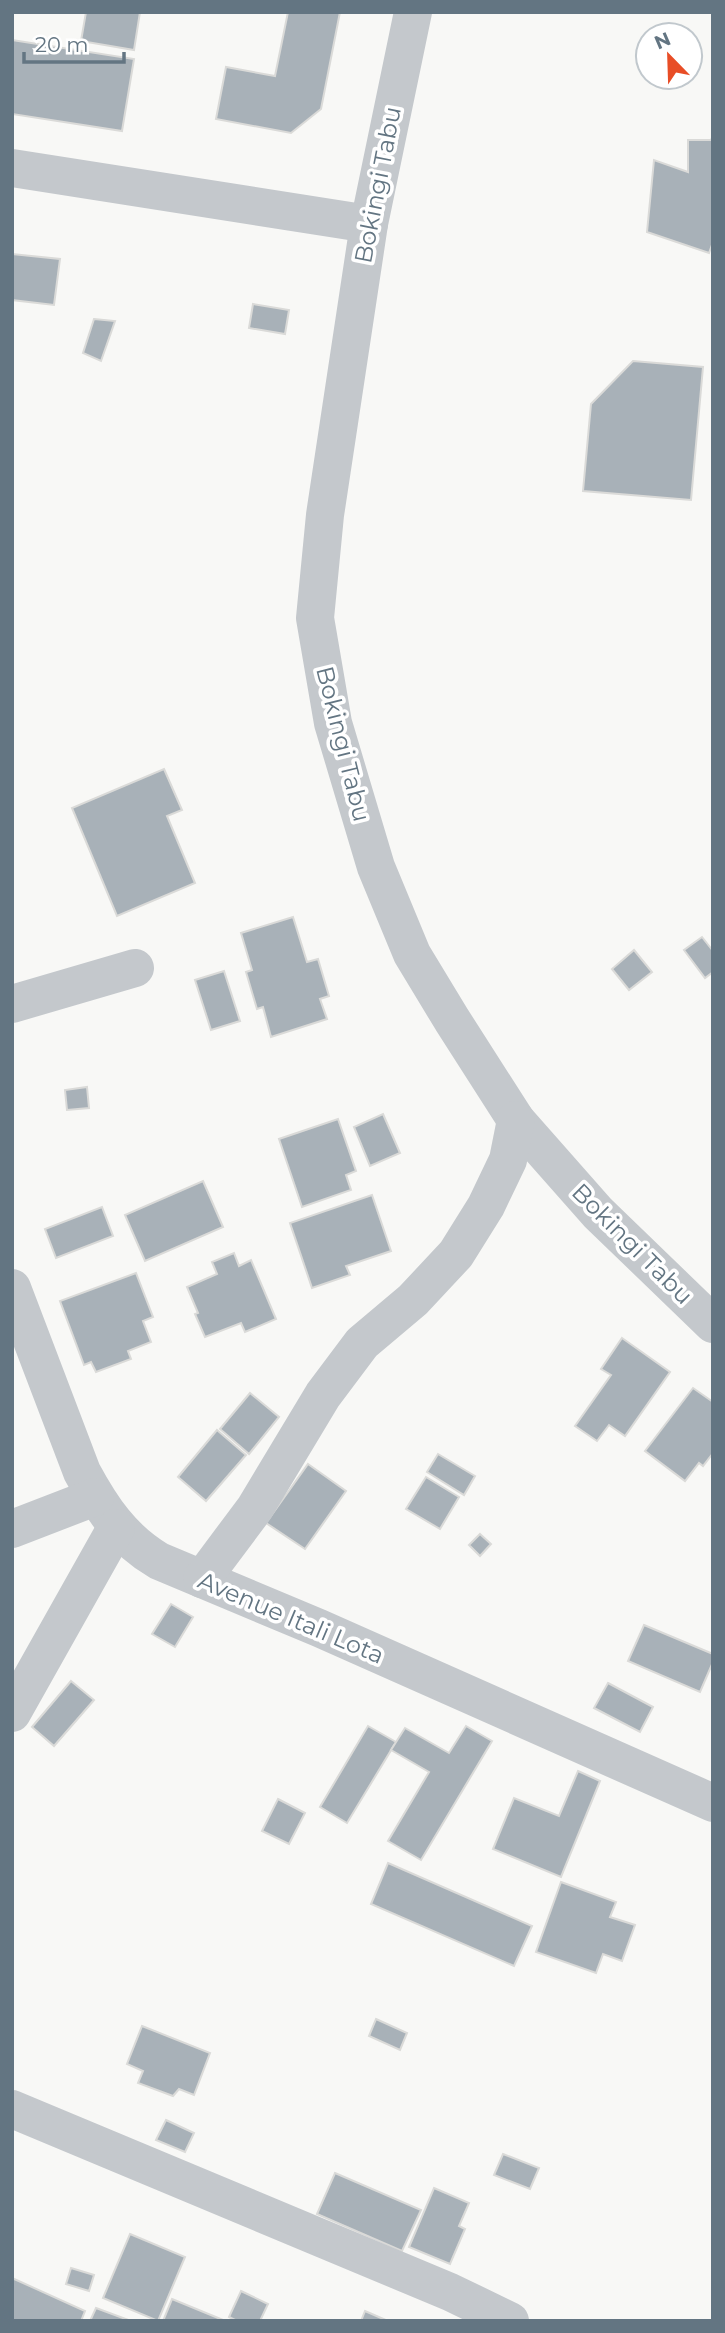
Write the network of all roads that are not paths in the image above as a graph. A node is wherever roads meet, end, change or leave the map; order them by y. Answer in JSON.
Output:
{"nodes":[{"id":1,"x":414,"y":12,"type":"edge"},
{"id":2,"x":12,"y":169,"type":"edge"},
{"id":3,"x":369,"y":224,"type":"junction"},
{"id":4,"x":135,"y":968,"type":"dead end"},
{"id":5,"x":12,"y":1004,"type":"edge"},
{"id":6,"x":516,"y":1120,"type":"junction"},
{"id":7,"x":12,"y":1288,"type":"edge"},
{"id":8,"x":713,"y":1324,"type":"edge"},
{"id":9,"x":95,"y":1497,"type":"junction"},
{"id":10,"x":116,"y":1528,"type":"junction"},
{"id":11,"x":12,"y":1530,"type":"edge"},
{"id":12,"x":202,"y":1579,"type":"junction"},
{"id":13,"x":12,"y":1713,"type":"edge"},
{"id":14,"x":713,"y":1803,"type":"edge"},
{"id":15,"x":12,"y":2109,"type":"edge"},
{"id":16,"x":510,"y":2321,"type":"edge"}],
"edges":[{"from":1,"to":3,"type":"street","name":"Bokingi Tabu"},
{"from":2,"to":3,"type":"street"},
{"from":3,"to":6,"type":"street","name":"Bokingi Tabu"},
{"from":4,"to":5,"type":"street"},
{"from":6,"to":8,"type":"street","name":"Bokingi Tabu"},
{"from":6,"to":12,"type":"street"},
{"from":7,"to":9,"type":"street","name":"Avenue Itali Lota"},
{"from":9,"to":10,"type":"street","name":"Avenue Itali Lota"},
{"from":9,"to":11,"type":"street"},
{"from":10,"to":12,"type":"street","name":"Avenue Itali Lota"},
{"from":10,"to":13,"type":"street"},
{"from":12,"to":14,"type":"street","name":"Avenue Itali Lota"},
{"from":15,"to":16,"type":"street"}]}
